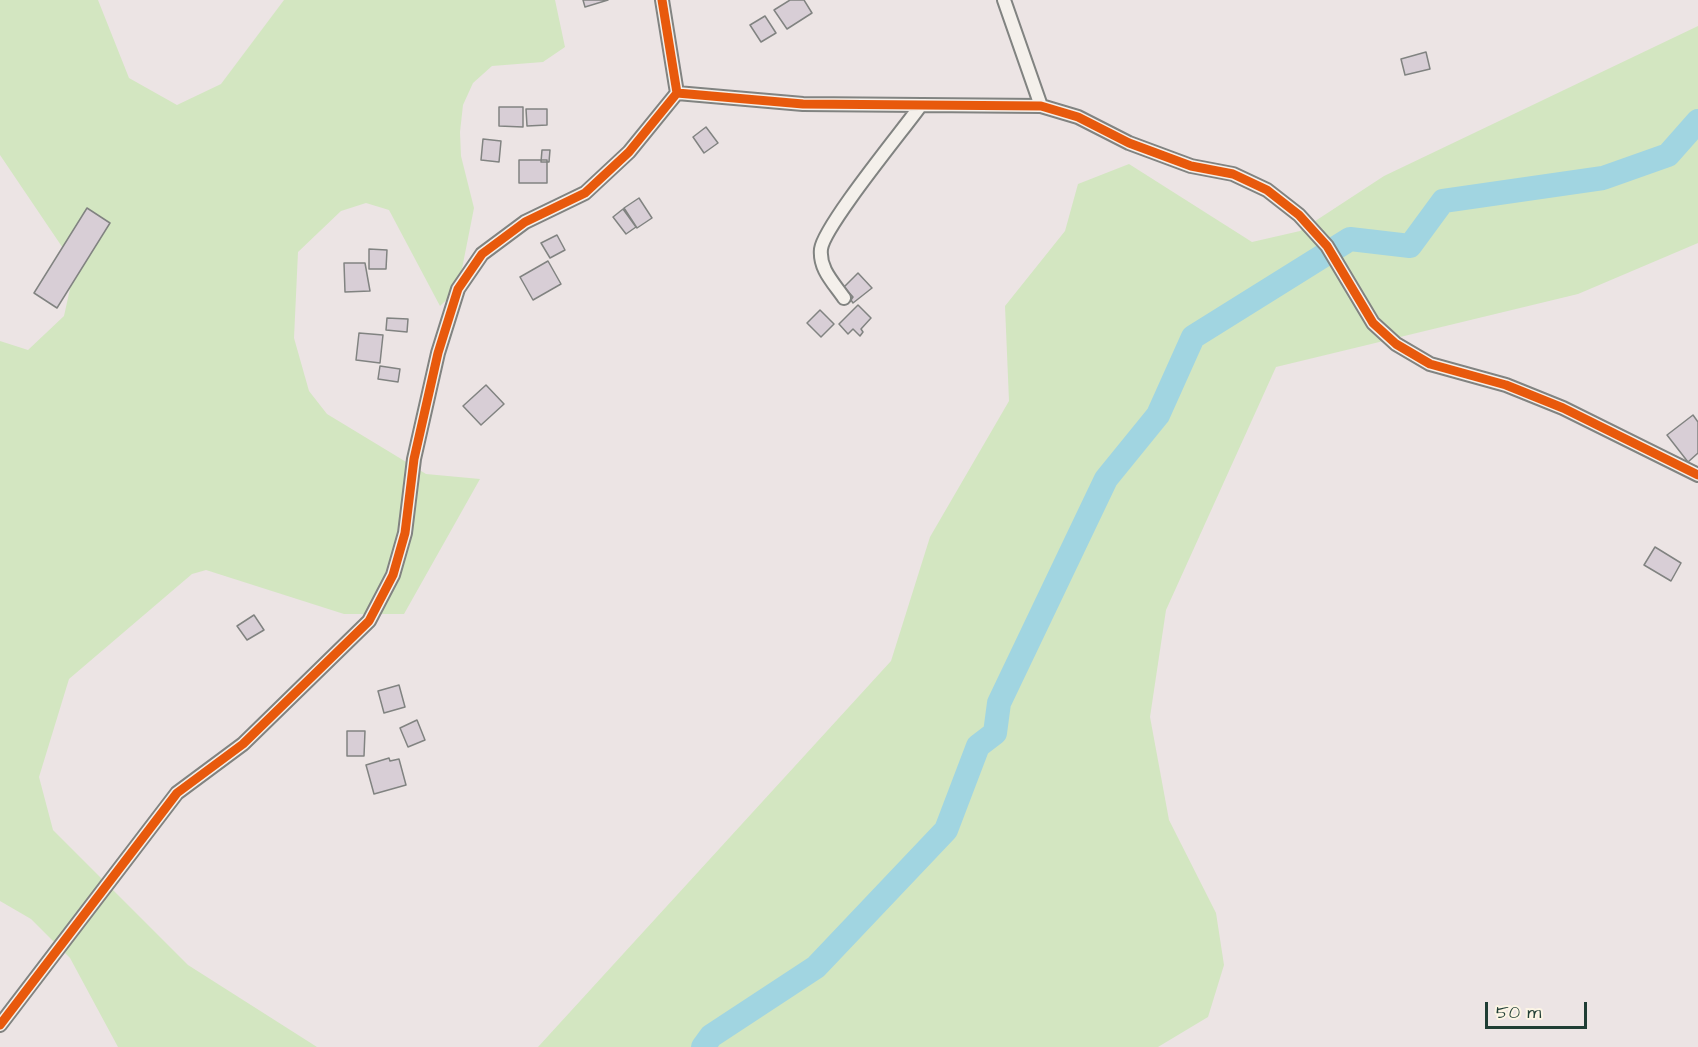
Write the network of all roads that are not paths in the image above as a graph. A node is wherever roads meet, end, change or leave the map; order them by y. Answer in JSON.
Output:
{"nodes":[{"id":1,"x":662,"y":0,"type":"edge"},
{"id":2,"x":1004,"y":0,"type":"edge"},
{"id":3,"x":676,"y":93,"type":"junction"},
{"id":4,"x":921,"y":105,"type":"junction"},
{"id":5,"x":1041,"y":106,"type":"junction"},
{"id":6,"x":844,"y":297,"type":"dead end"},
{"id":7,"x":1698,"y":475,"type":"edge"},
{"id":8,"x":0,"y":1025,"type":"edge"}],
"edges":[{"from":1,"to":3,"type":"street"},
{"from":2,"to":5,"type":"street"},
{"from":3,"to":4,"type":"street"},
{"from":3,"to":8,"type":"street"},
{"from":4,"to":5,"type":"street"},
{"from":4,"to":6,"type":"street"},
{"from":5,"to":7,"type":"street"}]}
